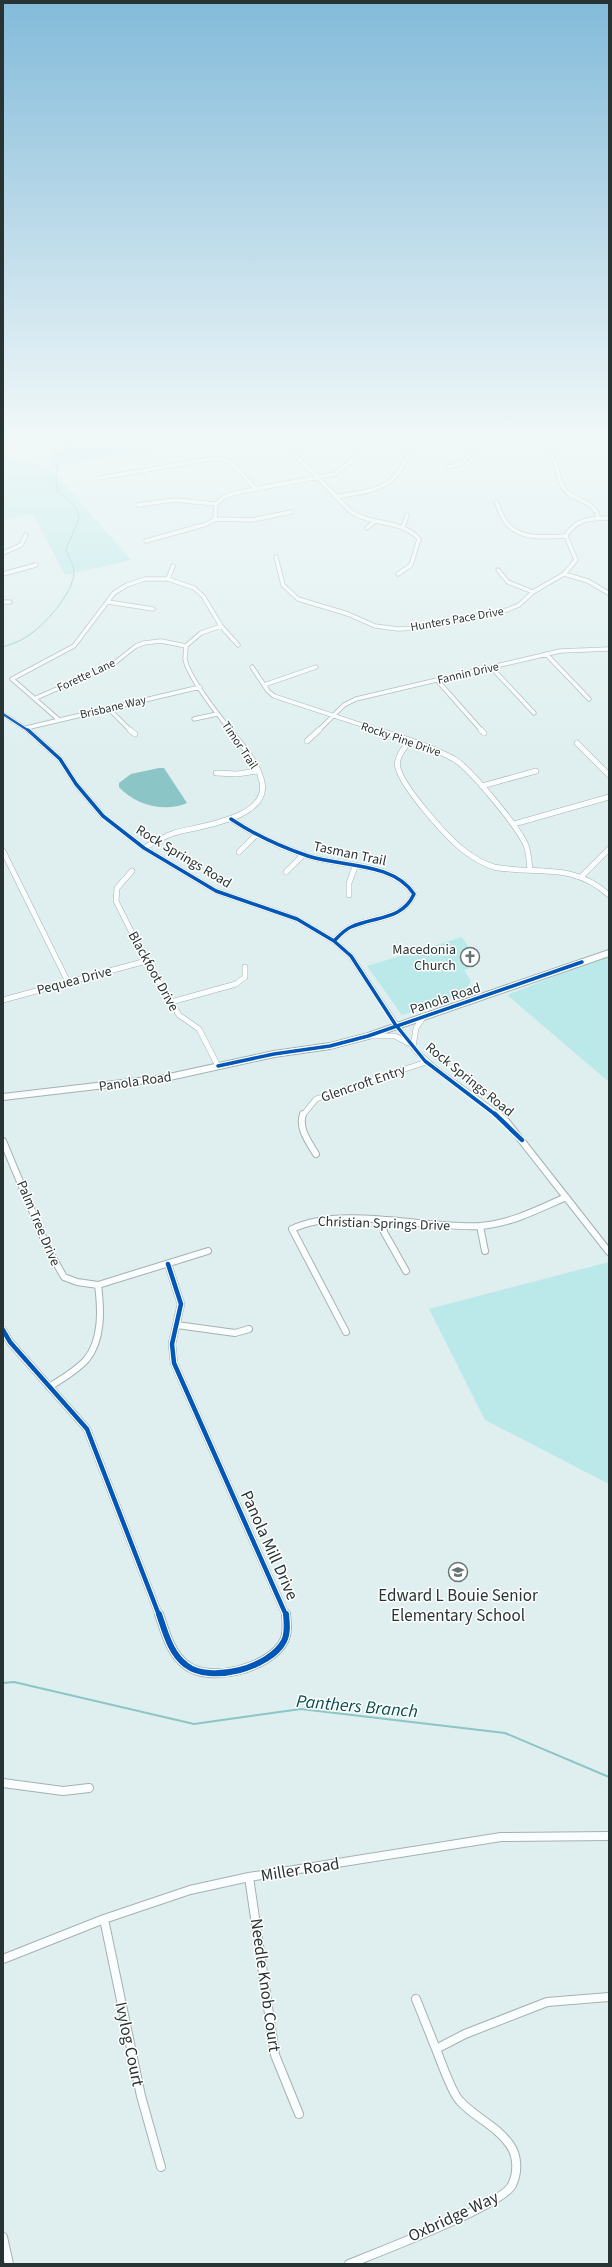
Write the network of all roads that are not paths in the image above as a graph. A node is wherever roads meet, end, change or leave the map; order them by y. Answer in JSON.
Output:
{"nodes":[{"id":1,"x":25,"y":541,"type":"edge"},
{"id":2,"x":419,"y":541,"type":"edge"},
{"id":3,"x":568,"y":541,"type":"edge"},
{"id":4,"x":3,"y":553,"type":"edge"},
{"id":5,"x":276,"y":557,"type":"dead end"},
{"id":6,"x":36,"y":565,"type":"dead end"},
{"id":7,"x":173,"y":566,"type":"dead end"},
{"id":8,"x":498,"y":570,"type":"dead end"},
{"id":9,"x":3,"y":574,"type":"edge"},
{"id":10,"x":398,"y":574,"type":"dead end"},
{"id":11,"x":564,"y":574,"type":"junction"},
{"id":12,"x":168,"y":579,"type":"junction"},
{"id":13,"x":533,"y":592,"type":"junction"},
{"id":14,"x":608,"y":593,"type":"edge"},
{"id":15,"x":3,"y":602,"type":"edge"},
{"id":16,"x":10,"y":602,"type":"dead end"},
{"id":17,"x":108,"y":602,"type":"junction"},
{"id":18,"x":153,"y":609,"type":"dead end"},
{"id":19,"x":221,"y":626,"type":"junction"},
{"id":20,"x":238,"y":645,"type":"dead end"},
{"id":21,"x":186,"y":646,"type":"junction"},
{"id":22,"x":609,"y":649,"type":"edge"},
{"id":23,"x":546,"y":654,"type":"junction"},
{"id":24,"x":252,"y":667,"type":"dead end"},
{"id":25,"x":316,"y":667,"type":"dead end"},
{"id":26,"x":491,"y":667,"type":"junction"},
{"id":27,"x":437,"y":680,"type":"junction"},
{"id":28,"x":264,"y":685,"type":"junction"},
{"id":29,"x":200,"y":687,"type":"junction"},
{"id":30,"x":36,"y":698,"type":"junction"},
{"id":31,"x":589,"y":698,"type":"dead end"},
{"id":32,"x":108,"y":708,"type":"junction"},
{"id":33,"x":534,"y":713,"type":"dead end"},
{"id":34,"x":3,"y":714,"type":"edge"},
{"id":35,"x":217,"y":714,"type":"junction"},
{"id":36,"x":332,"y":716,"type":"junction"},
{"id":37,"x":58,"y":719,"type":"junction"},
{"id":38,"x":194,"y":719,"type":"dead end"},
{"id":39,"x":26,"y":728,"type":"junction"},
{"id":40,"x":484,"y":733,"type":"dead end"},
{"id":41,"x":135,"y":734,"type":"dead end"},
{"id":42,"x":307,"y":741,"type":"dead end"},
{"id":43,"x":409,"y":741,"type":"junction"},
{"id":44,"x":578,"y":743,"type":"dead end"},
{"id":45,"x":258,"y":771,"type":"junction"},
{"id":46,"x":536,"y":771,"type":"dead end"},
{"id":47,"x":216,"y":773,"type":"dead end"},
{"id":48,"x":609,"y":775,"type":"edge"},
{"id":49,"x":482,"y":786,"type":"junction"},
{"id":50,"x":609,"y":797,"type":"edge"},
{"id":51,"x":231,"y":819,"type":"junction"},
{"id":52,"x":514,"y":824,"type":"junction"},
{"id":53,"x":256,"y":835,"type":"junction"},
{"id":54,"x":144,"y":848,"type":"junction"},
{"id":55,"x":609,"y":849,"type":"edge"},
{"id":56,"x":3,"y":851,"type":"edge"},
{"id":57,"x":239,"y":852,"type":"dead end"},
{"id":58,"x":304,"y":854,"type":"junction"},
{"id":59,"x":355,"y":867,"type":"junction"},
{"id":60,"x":530,"y":870,"type":"junction"},
{"id":61,"x":132,"y":871,"type":"dead end"},
{"id":62,"x":286,"y":872,"type":"dead end"},
{"id":63,"x":583,"y":875,"type":"junction"},
{"id":64,"x":349,"y":895,"type":"dead end"},
{"id":65,"x":609,"y":895,"type":"edge"},
{"id":66,"x":334,"y":941,"type":"junction"},
{"id":67,"x":609,"y":953,"type":"edge"},
{"id":68,"x":146,"y":961,"type":"junction"},
{"id":69,"x":245,"y":967,"type":"dead end"},
{"id":70,"x":68,"y":982,"type":"junction"},
{"id":71,"x":3,"y":1000,"type":"edge"},
{"id":72,"x":171,"y":1002,"type":"junction"},
{"id":73,"x":424,"y":1016,"type":"junction"},
{"id":74,"x":397,"y":1025,"type":"junction"},
{"id":75,"x":368,"y":1036,"type":"junction"},
{"id":76,"x":413,"y":1047,"type":"junction"},
{"id":77,"x":426,"y":1062,"type":"junction"},
{"id":78,"x":218,"y":1066,"type":"junction"},
{"id":79,"x":3,"y":1097,"type":"edge"},
{"id":80,"x":3,"y":1141,"type":"edge"},
{"id":81,"x":316,"y":1154,"type":"dead end"},
{"id":82,"x":566,"y":1197,"type":"junction"},
{"id":83,"x":383,"y":1222,"type":"junction"},
{"id":84,"x":480,"y":1226,"type":"junction"},
{"id":85,"x":208,"y":1251,"type":"dead end"},
{"id":86,"x":485,"y":1251,"type":"dead end"},
{"id":87,"x":609,"y":1252,"type":"edge"},
{"id":88,"x":168,"y":1264,"type":"junction"},
{"id":89,"x":406,"y":1271,"type":"dead end"},
{"id":90,"x":98,"y":1285,"type":"junction"},
{"id":91,"x":177,"y":1325,"type":"junction"},
{"id":92,"x":249,"y":1329,"type":"dead end"},
{"id":93,"x":3,"y":1330,"type":"edge"},
{"id":94,"x":346,"y":1332,"type":"dead end"},
{"id":95,"x":49,"y":1387,"type":"junction"},
{"id":96,"x":3,"y":1783,"type":"edge"},
{"id":97,"x":89,"y":1788,"type":"dead end"},
{"id":98,"x":609,"y":1836,"type":"edge"},
{"id":99,"x":250,"y":1877,"type":"junction"},
{"id":100,"x":104,"y":1919,"type":"junction"},
{"id":101,"x":3,"y":1959,"type":"edge"},
{"id":102,"x":609,"y":1997,"type":"edge"},
{"id":103,"x":416,"y":1999,"type":"dead end"},
{"id":104,"x":436,"y":2048,"type":"junction"},
{"id":105,"x":299,"y":2114,"type":"dead end"},
{"id":106,"x":161,"y":2167,"type":"dead end"},
{"id":107,"x":3,"y":2237,"type":"edge"},
{"id":108,"x":9,"y":2264,"type":"edge"},
{"id":109,"x":349,"y":2264,"type":"edge"}],
"edges":[{"from":1,"to":4,"type":"street"},
{"from":2,"to":10,"type":"street"},
{"from":3,"to":11,"type":"street","name":"Hunters Pace Drive"},
{"from":5,"to":13,"type":"street","name":"Hunters Pace Drive"},
{"from":6,"to":9,"type":"street"},
{"from":7,"to":12,"type":"street"},
{"from":8,"to":13,"type":"street"},
{"from":11,"to":13,"type":"street","name":"Hunters Pace Drive"},
{"from":11,"to":14,"type":"street"},
{"from":12,"to":17,"type":"street"},
{"from":12,"to":19,"type":"street"},
{"from":15,"to":16,"type":"street"},
{"from":17,"to":18,"type":"street"},
{"from":17,"to":30,"type":"street"},
{"from":19,"to":20,"type":"street"},
{"from":19,"to":21,"type":"street"},
{"from":21,"to":29,"type":"street","name":"Timor Trail"},
{"from":21,"to":30,"type":"street","name":"Forette Lane"},
{"from":22,"to":23,"type":"street","name":"Fannin Drive"},
{"from":23,"to":26,"type":"street","name":"Fannin Drive"},
{"from":23,"to":31,"type":"street"},
{"from":24,"to":28,"type":"street","name":"Rocky Pine Drive"},
{"from":25,"to":28,"type":"street"},
{"from":26,"to":27,"type":"street","name":"Fannin Drive"},
{"from":26,"to":33,"type":"street"},
{"from":27,"to":36,"type":"street","name":"Fannin Drive"},
{"from":27,"to":40,"type":"street"},
{"from":28,"to":36,"type":"street","name":"Rocky Pine Drive"},
{"from":29,"to":32,"type":"street","name":"Brisbane Way"},
{"from":29,"to":35,"type":"street","name":"Timor Trail"},
{"from":30,"to":37,"type":"street"},
{"from":32,"to":37,"type":"street","name":"Brisbane Way"},
{"from":32,"to":41,"type":"street"},
{"from":34,"to":39,"type":"street","name":"Rock Springs Road"},
{"from":35,"to":38,"type":"street"},
{"from":35,"to":45,"type":"street","name":"Timor Trail"},
{"from":36,"to":42,"type":"street","name":"Fannin Drive"},
{"from":36,"to":43,"type":"street","name":"Rocky Pine Drive"},
{"from":37,"to":39,"type":"street","name":"Brisbane Way"},
{"from":39,"to":54,"type":"street","name":"Rock Springs Road"},
{"from":43,"to":49,"type":"street","name":"Rocky Pine Drive"},
{"from":43,"to":60,"type":"street"},
{"from":44,"to":48,"type":"street"},
{"from":45,"to":47,"type":"street"},
{"from":45,"to":51,"type":"street","name":"Timor Trail"},
{"from":46,"to":49,"type":"street"},
{"from":49,"to":52,"type":"street","name":"Rocky Pine Drive"},
{"from":50,"to":52,"type":"street"},
{"from":51,"to":53,"type":"street","name":"Tasman Trail"},
{"from":51,"to":54,"type":"street","name":"Timor Trail"},
{"from":52,"to":60,"type":"street","name":"Rocky Pine Drive"},
{"from":53,"to":57,"type":"street"},
{"from":53,"to":58,"type":"street","name":"Tasman Trail"},
{"from":54,"to":66,"type":"street","name":"Rock Springs Road"},
{"from":55,"to":63,"type":"street"},
{"from":56,"to":70,"type":"street"},
{"from":58,"to":59,"type":"street","name":"Tasman Trail"},
{"from":58,"to":62,"type":"street"},
{"from":59,"to":64,"type":"street"},
{"from":59,"to":66,"type":"street","name":"Tasman Trail"},
{"from":60,"to":63,"type":"street"},
{"from":61,"to":68,"type":"street","name":"Blackfoot Drive"},
{"from":63,"to":65,"type":"street"},
{"from":66,"to":74,"type":"street","name":"Rock Springs Road"},
{"from":67,"to":73,"type":"main road","name":"Panola Road"},
{"from":68,"to":70,"type":"street","name":"Pequea Drive"},
{"from":68,"to":72,"type":"street","name":"Blackfoot Drive"},
{"from":69,"to":72,"type":"street"},
{"from":70,"to":71,"type":"street","name":"Pequea Drive"},
{"from":72,"to":78,"type":"street","name":"Blackfoot Drive"},
{"from":73,"to":74,"type":"main road","name":"Panola Road"},
{"from":73,"to":76,"type":"street"},
{"from":74,"to":75,"type":"main road","name":"Panola Road"},
{"from":74,"to":76,"type":"street","name":"Rock Springs Road"},
{"from":75,"to":76,"type":"street"},
{"from":75,"to":78,"type":"main road","name":"Panola Road"},
{"from":76,"to":77,"type":"street","name":"Rock Springs Road"},
{"from":77,"to":81,"type":"street","name":"Glencroft Entry"},
{"from":77,"to":82,"type":"street","name":"Rock Springs Road"},
{"from":78,"to":79,"type":"main road","name":"Panola Road"},
{"from":80,"to":90,"type":"street","name":"Palm Tree Drive"},
{"from":82,"to":84,"type":"street","name":"Christian Springs Drive"},
{"from":82,"to":87,"type":"street","name":"Rock Springs Road"},
{"from":83,"to":84,"type":"street","name":"Christian Springs Drive"},
{"from":83,"to":89,"type":"street"},
{"from":83,"to":94,"type":"street","name":"Christian Springs Drive"},
{"from":84,"to":86,"type":"street"},
{"from":85,"to":88,"type":"street","name":"Palm Tree Drive"},
{"from":88,"to":90,"type":"street","name":"Palm Tree Drive"},
{"from":88,"to":91,"type":"street","name":"Panola Mill Drive"},
{"from":90,"to":95,"type":"street"},
{"from":91,"to":92,"type":"street"},
{"from":91,"to":95,"type":"street","name":"Panola Mill Drive"},
{"from":93,"to":95,"type":"street","name":"Panola Mill Drive"},
{"from":96,"to":97,"type":"street"},
{"from":98,"to":99,"type":"street","name":"Miller Road"},
{"from":99,"to":100,"type":"street","name":"Miller Road"},
{"from":99,"to":105,"type":"street","name":"Needle Knob Court"},
{"from":100,"to":101,"type":"street","name":"Miller Road"},
{"from":100,"to":106,"type":"street","name":"Ivylog Court"},
{"from":102,"to":104,"type":"street"},
{"from":103,"to":104,"type":"street","name":"Oxbridge Way"},
{"from":104,"to":109,"type":"street","name":"Oxbridge Way"},
{"from":107,"to":108,"type":"street"}]}
